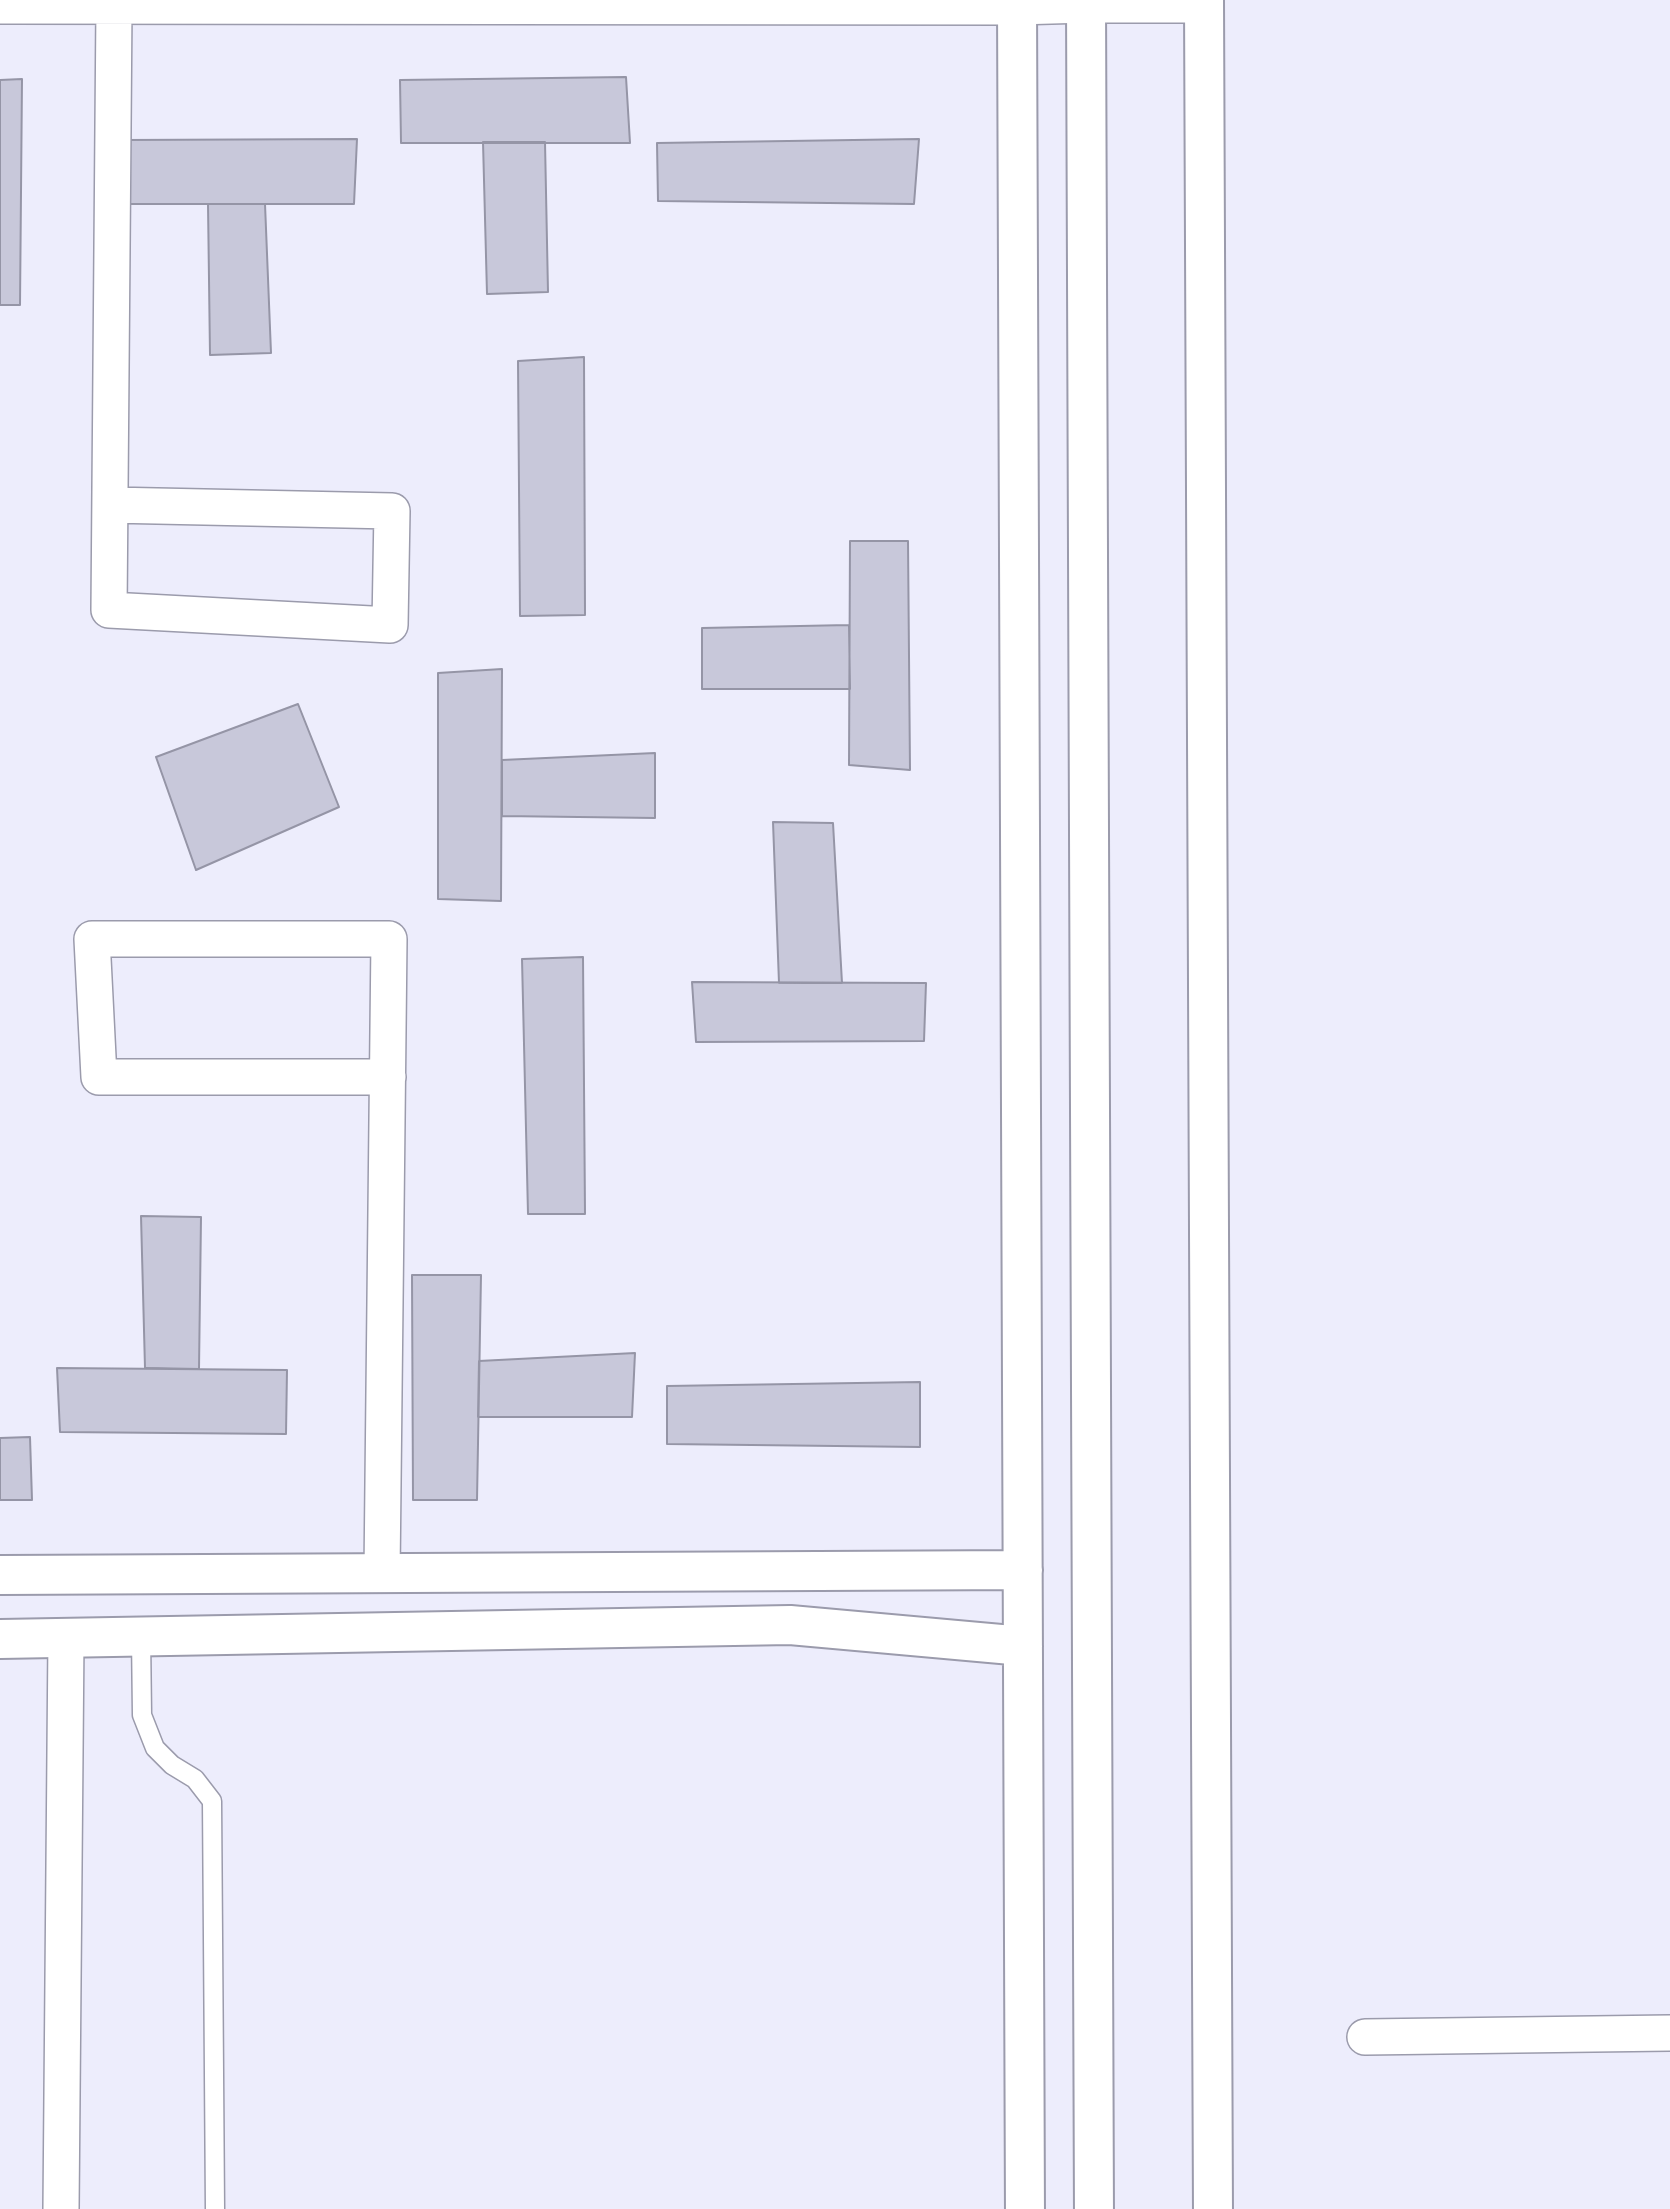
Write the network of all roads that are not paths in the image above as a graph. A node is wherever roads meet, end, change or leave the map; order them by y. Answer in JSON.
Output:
{"nodes":[{"id":1,"x":1086,"y":2,"type":"edge"},
{"id":2,"x":1204,"y":3,"type":"edge"},
{"id":3,"x":1017,"y":4,"type":"edge"},
{"id":4,"x":0,"y":6,"type":"edge"},
{"id":5,"x":114,"y":6,"type":"junction"},
{"id":6,"x":110,"y":505,"type":"junction"},
{"id":7,"x":388,"y":1077,"type":"junction"},
{"id":8,"x":1023,"y":1570,"type":"junction"},
{"id":9,"x":382,"y":1573,"type":"junction"},
{"id":10,"x":0,"y":1575,"type":"edge"},
{"id":11,"x":141,"y":1636,"type":"junction"},
{"id":12,"x":66,"y":1637,"type":"junction"},
{"id":13,"x":0,"y":1639,"type":"edge"},
{"id":14,"x":1023,"y":1646,"type":"junction"},
{"id":15,"x":1670,"y":2033,"type":"edge"},
{"id":16,"x":1365,"y":2037,"type":"dead end"},
{"id":17,"x":61,"y":2209,"type":"edge"},
{"id":18,"x":215,"y":2209,"type":"edge"},
{"id":19,"x":1026,"y":2209,"type":"edge"},
{"id":20,"x":1094,"y":2209,"type":"edge"},
{"id":21,"x":1213,"y":2209,"type":"edge"}],
"edges":[{"from":1,"to":2,"type":"street"},
{"from":1,"to":3,"type":"street"},
{"from":1,"to":20,"type":"main road"},
{"from":2,"to":21,"type":"main road"},
{"from":3,"to":5,"type":"street"},
{"from":3,"to":8,"type":"main road"},
{"from":4,"to":5,"type":"street"},
{"from":5,"to":6,"type":"street"},
{"from":6,"to":6,"type":"street"},
{"from":7,"to":7,"type":"street"},
{"from":7,"to":9,"type":"street"},
{"from":8,"to":9,"type":"main road"},
{"from":8,"to":14,"type":"main road"},
{"from":9,"to":10,"type":"main road"},
{"from":11,"to":12,"type":"main road"},
{"from":11,"to":14,"type":"main road"},
{"from":11,"to":18,"type":"lane"},
{"from":12,"to":13,"type":"main road"},
{"from":12,"to":17,"type":"street"},
{"from":14,"to":19,"type":"main road"},
{"from":15,"to":16,"type":"street"}]}
